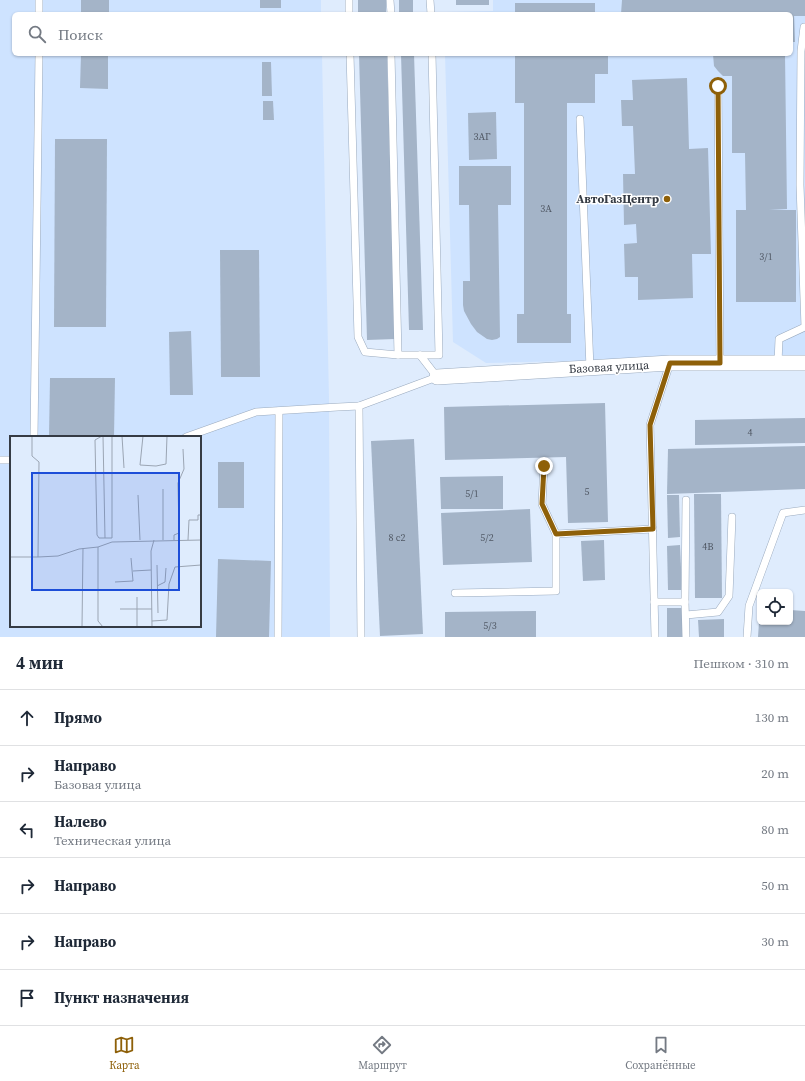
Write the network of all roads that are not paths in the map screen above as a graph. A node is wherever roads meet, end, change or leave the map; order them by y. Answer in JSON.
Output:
{"nodes":[{"id":1,"x":39,"y":0,"type":"edge"},
{"id":2,"x":349,"y":0,"type":"edge"},
{"id":3,"x":390,"y":0,"type":"edge"},
{"id":4,"x":430,"y":0,"type":"edge"},
{"id":5,"x":39,"y":12,"type":"edge"},
{"id":6,"x":349,"y":12,"type":"edge"},
{"id":7,"x":391,"y":12,"type":"edge"},
{"id":8,"x":431,"y":12,"type":"edge"},
{"id":9,"x":805,"y":27,"type":"edge"},
{"id":10,"x":39,"y":56,"type":"edge"},
{"id":11,"x":350,"y":56,"type":"edge"},
{"id":12,"x":391,"y":56,"type":"edge"},
{"id":13,"x":432,"y":56,"type":"edge"},
{"id":14,"x":718,"y":86,"type":"dead end"},
{"id":15,"x":580,"y":119,"type":"dead end"},
{"id":16,"x":398,"y":355,"type":"junction"},
{"id":17,"x":420,"y":355,"type":"junction"},
{"id":18,"x":670,"y":363,"type":"junction"},
{"id":19,"x":720,"y":363,"type":"junction"},
{"id":20,"x":778,"y":363,"type":"junction"},
{"id":21,"x":805,"y":363,"type":"edge"},
{"id":22,"x":590,"y":368,"type":"junction"},
{"id":23,"x":437,"y":377,"type":"junction"},
{"id":24,"x":359,"y":406,"type":"junction"},
{"id":25,"x":279,"y":410,"type":"junction"},
{"id":26,"x":34,"y":436,"type":"edge"},
{"id":27,"x":189,"y":436,"type":"edge"},
{"id":28,"x":544,"y":466,"type":"dead end"},
{"id":29,"x":686,"y":500,"type":"dead end"},
{"id":30,"x":805,"y":510,"type":"edge"},
{"id":31,"x":732,"y":517,"type":"dead end"},
{"id":32,"x":653,"y":529,"type":"junction"},
{"id":33,"x":556,"y":534,"type":"junction"},
{"id":34,"x":455,"y":593,"type":"dead end"},
{"id":35,"x":654,"y":602,"type":"junction"},
{"id":36,"x":685,"y":602,"type":"junction"},
{"id":37,"x":686,"y":615,"type":"junction"},
{"id":38,"x":278,"y":637,"type":"edge"},
{"id":39,"x":361,"y":637,"type":"edge"},
{"id":40,"x":655,"y":637,"type":"edge"},
{"id":41,"x":686,"y":637,"type":"edge"},
{"id":42,"x":747,"y":637,"type":"edge"}],
"edges":[{"from":1,"to":5,"type":"lane"},
{"from":2,"to":6,"type":"lane"},
{"from":3,"to":7,"type":"lane"},
{"from":4,"to":8,"type":"lane"},
{"from":9,"to":20,"type":"lane"},
{"from":10,"to":26,"type":"lane"},
{"from":11,"to":16,"type":"lane"},
{"from":12,"to":16,"type":"lane"},
{"from":13,"to":17,"type":"lane"},
{"from":14,"to":19,"type":"lane"},
{"from":15,"to":22,"type":"lane"},
{"from":16,"to":17,"type":"lane"},
{"from":17,"to":23,"type":"lane"},
{"from":18,"to":19,"type":"street","name":"Базовая улица"},
{"from":18,"to":22,"type":"street","name":"Базовая улица"},
{"from":18,"to":32,"type":"lane"},
{"from":19,"to":20,"type":"street","name":"Базовая улица"},
{"from":20,"to":21,"type":"street","name":"Базовая улица"},
{"from":22,"to":23,"type":"street","name":"Базовая улица"},
{"from":23,"to":24,"type":"lane"},
{"from":24,"to":25,"type":"lane"},
{"from":24,"to":39,"type":"lane"},
{"from":25,"to":27,"type":"lane"},
{"from":25,"to":38,"type":"lane"},
{"from":28,"to":33,"type":"lane"},
{"from":29,"to":36,"type":"lane"},
{"from":30,"to":42,"type":"lane"},
{"from":31,"to":37,"type":"lane"},
{"from":32,"to":33,"type":"lane"},
{"from":32,"to":35,"type":"lane"},
{"from":33,"to":34,"type":"lane"},
{"from":35,"to":36,"type":"lane"},
{"from":35,"to":40,"type":"lane"},
{"from":36,"to":37,"type":"lane"},
{"from":37,"to":41,"type":"lane"}]}
